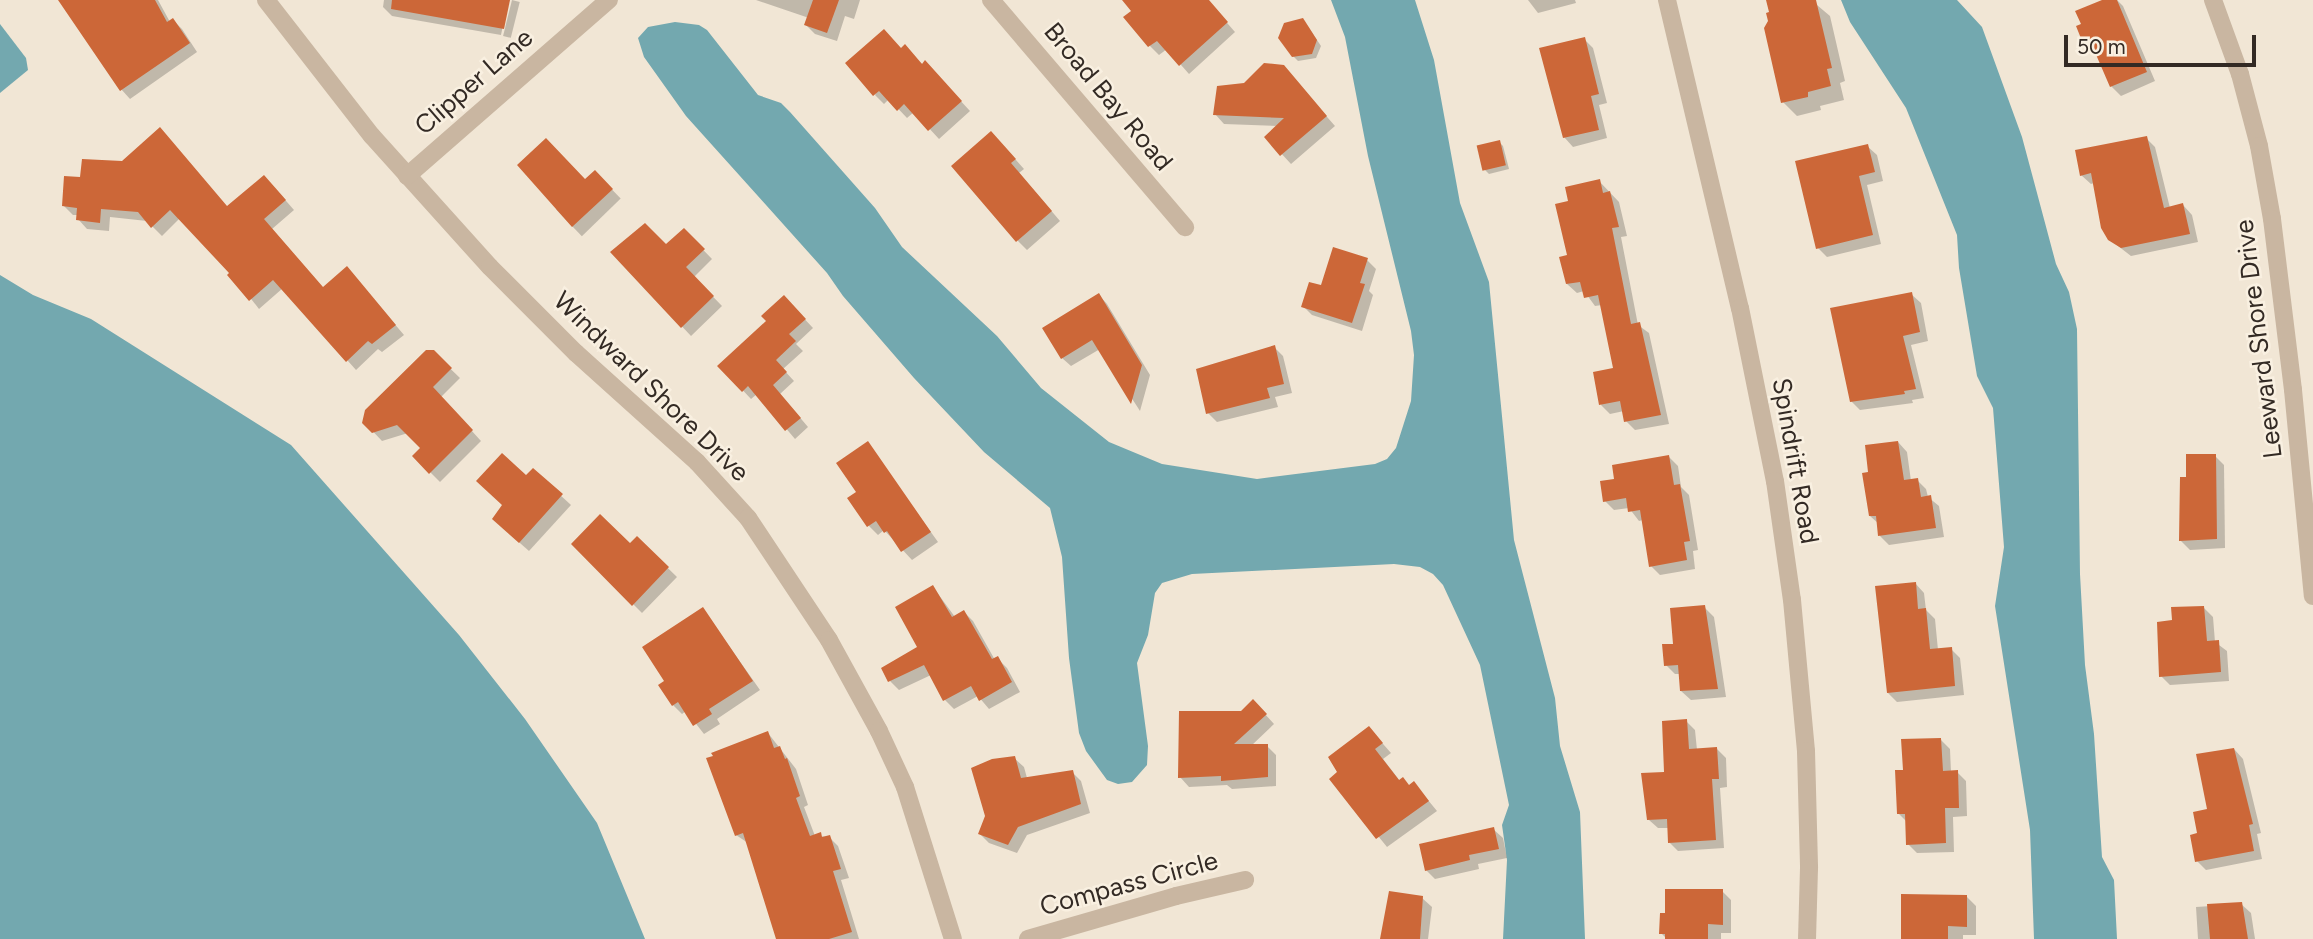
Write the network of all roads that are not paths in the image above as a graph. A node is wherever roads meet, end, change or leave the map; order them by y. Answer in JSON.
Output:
{"nodes":[{"id":1,"x":266,"y":0,"type":"edge"},
{"id":2,"x":609,"y":0,"type":"edge"},
{"id":3,"x":991,"y":0,"type":"edge"},
{"id":4,"x":1667,"y":0,"type":"edge"},
{"id":5,"x":2213,"y":0,"type":"edge"},
{"id":6,"x":407,"y":176,"type":"junction"},
{"id":7,"x":1185,"y":227,"type":"dead end"},
{"id":8,"x":2313,"y":596,"type":"edge"},
{"id":9,"x":1245,"y":880,"type":"dead end"},
{"id":10,"x":953,"y":939,"type":"edge"},
{"id":11,"x":1028,"y":939,"type":"edge"},
{"id":12,"x":1807,"y":939,"type":"edge"}],
"edges":[{"from":1,"to":6,"type":"street","name":"Windward Shore Drive"},
{"from":2,"to":6,"type":"street","name":"Clipper Lane"},
{"from":3,"to":7,"type":"street","name":"Broad Bay Road"},
{"from":4,"to":12,"type":"street","name":"Spindrift Road"},
{"from":5,"to":8,"type":"street","name":"Leeward Shore Drive"},
{"from":6,"to":10,"type":"street","name":"Windward Shore Drive"},
{"from":9,"to":11,"type":"street","name":"Compass Circle"}]}
